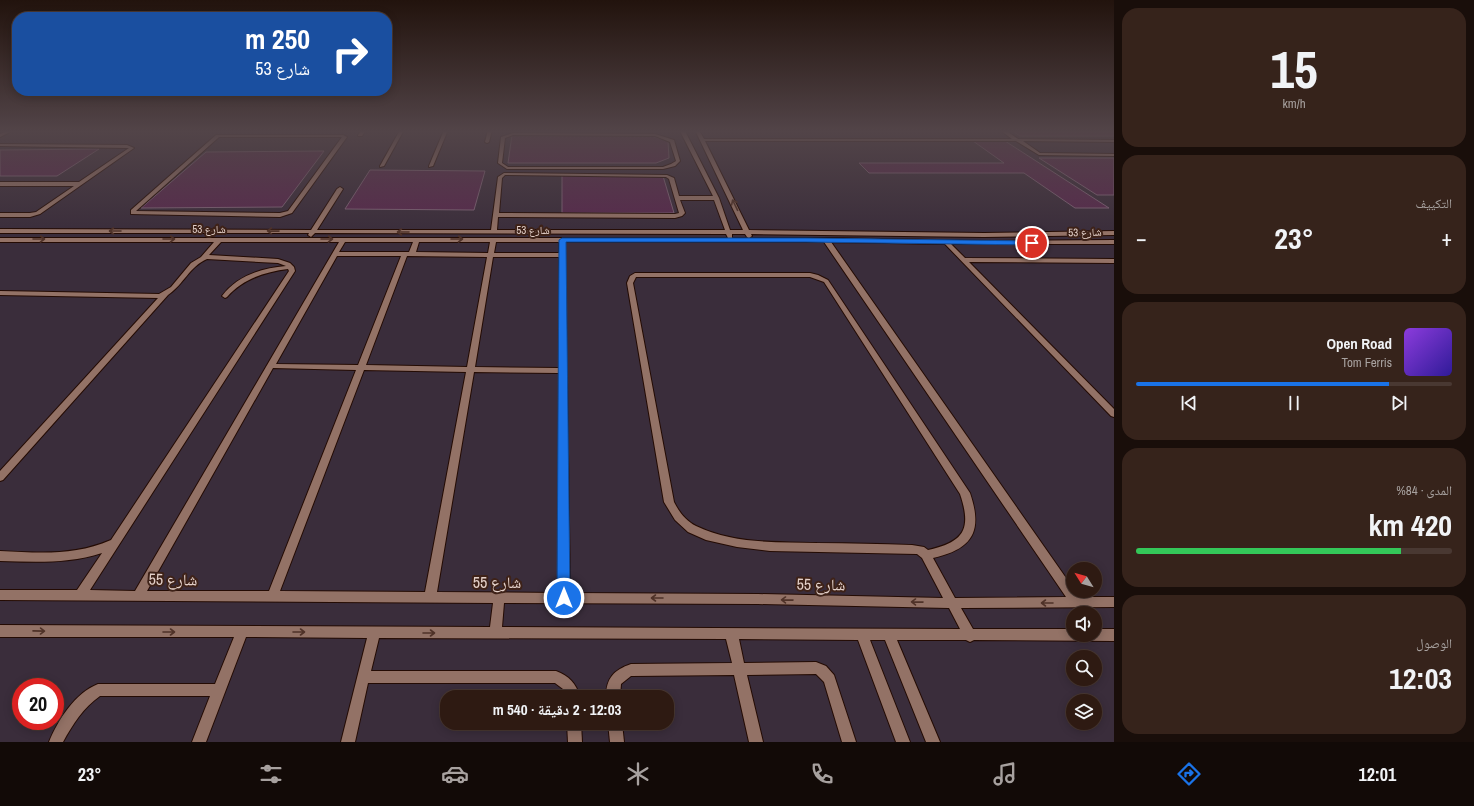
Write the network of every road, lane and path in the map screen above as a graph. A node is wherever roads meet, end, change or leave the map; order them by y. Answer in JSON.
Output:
{"nodes":[{"id":1,"x":108,"y":165,"type":"edge"},
{"id":2,"x":186,"y":165,"type":"edge"},
{"id":3,"x":325,"y":165,"type":"edge"},
{"id":4,"x":502,"y":165,"type":"edge"},
{"id":5,"x":673,"y":165,"type":"edge"},
{"id":6,"x":694,"y":165,"type":"edge"},
{"id":7,"x":714,"y":165,"type":"edge"},
{"id":8,"x":0,"y":184,"type":"edge"},
{"id":9,"x":81,"y":184,"type":"junction"},
{"id":10,"x":340,"y":189,"type":"dead end"},
{"id":11,"x":678,"y":198,"type":"junction"},
{"id":12,"x":716,"y":198,"type":"junction"},
{"id":13,"x":0,"y":215,"type":"edge"},
{"id":14,"x":496,"y":215,"type":"junction"},
{"id":15,"x":0,"y":232,"type":"edge"},
{"id":16,"x":314,"y":232,"type":"junction"},
{"id":17,"x":728,"y":232,"type":"junction"},
{"id":18,"x":747,"y":232,"type":"junction"},
{"id":19,"x":1114,"y":233,"type":"edge"},
{"id":20,"x":494,"y":236,"type":"junction"},
{"id":21,"x":220,"y":239,"type":"junction"},
{"id":22,"x":308,"y":239,"type":"junction"},
{"id":23,"x":344,"y":239,"type":"junction"},
{"id":24,"x":406,"y":239,"type":"junction"},
{"id":25,"x":417,"y":239,"type":"junction"},
{"id":26,"x":0,"y":240,"type":"edge"},
{"id":27,"x":562,"y":240,"type":"junction"},
{"id":28,"x":732,"y":240,"type":"junction"},
{"id":29,"x":751,"y":240,"type":"junction"},
{"id":30,"x":826,"y":240,"type":"junction"},
{"id":31,"x":946,"y":242,"type":"junction"},
{"id":32,"x":1114,"y":242,"type":"edge"},
{"id":33,"x":335,"y":254,"type":"junction"},
{"id":34,"x":405,"y":254,"type":"junction"},
{"id":35,"x":490,"y":254,"type":"junction"},
{"id":36,"x":563,"y":255,"type":"junction"},
{"id":37,"x":204,"y":257,"type":"junction"},
{"id":38,"x":964,"y":260,"type":"junction"},
{"id":39,"x":1114,"y":261,"type":"edge"},
{"id":40,"x":291,"y":267,"type":"junction"},
{"id":41,"x":0,"y":293,"type":"edge"},
{"id":42,"x":166,"y":294,"type":"junction"},
{"id":43,"x":225,"y":296,"type":"dead end"},
{"id":44,"x":271,"y":366,"type":"junction"},
{"id":45,"x":361,"y":367,"type":"junction"},
{"id":46,"x":470,"y":369,"type":"junction"},
{"id":47,"x":563,"y":371,"type":"junction"},
{"id":48,"x":1114,"y":414,"type":"edge"},
{"id":49,"x":0,"y":477,"type":"edge"},
{"id":50,"x":115,"y":543,"type":"junction"},
{"id":51,"x":926,"y":555,"type":"junction"},
{"id":52,"x":0,"y":556,"type":"edge"},
{"id":53,"x":81,"y":594,"type":"junction"},
{"id":54,"x":139,"y":594,"type":"junction"},
{"id":55,"x":0,"y":595,"type":"edge"},
{"id":56,"x":273,"y":596,"type":"junction"},
{"id":57,"x":430,"y":597,"type":"junction"},
{"id":58,"x":499,"y":598,"type":"junction"},
{"id":59,"x":564,"y":598,"type":"junction"},
{"id":60,"x":1114,"y":602,"type":"edge"},
{"id":61,"x":953,"y":603,"type":"junction"},
{"id":62,"x":1077,"y":603,"type":"junction"},
{"id":63,"x":0,"y":631,"type":"edge"},
{"id":64,"x":242,"y":632,"type":"junction"},
{"id":65,"x":496,"y":632,"type":"junction"},
{"id":66,"x":374,"y":633,"type":"junction"},
{"id":67,"x":731,"y":633,"type":"junction"},
{"id":68,"x":862,"y":635,"type":"junction"},
{"id":69,"x":889,"y":635,"type":"junction"},
{"id":70,"x":1114,"y":635,"type":"edge"},
{"id":71,"x":970,"y":636,"type":"junction"},
{"id":72,"x":739,"y":668,"type":"junction"},
{"id":73,"x":363,"y":677,"type":"junction"},
{"id":74,"x":219,"y":690,"type":"junction"},
{"id":75,"x":571,"y":690,"type":"edge"},
{"id":76,"x":614,"y":690,"type":"edge"},
{"id":77,"x":574,"y":730,"type":"edge"},
{"id":78,"x":616,"y":730,"type":"edge"},
{"id":79,"x":56,"y":742,"type":"edge"},
{"id":80,"x":199,"y":742,"type":"edge"},
{"id":81,"x":348,"y":742,"type":"edge"},
{"id":82,"x":575,"y":742,"type":"edge"},
{"id":83,"x":617,"y":742,"type":"edge"},
{"id":84,"x":756,"y":742,"type":"edge"},
{"id":85,"x":849,"y":742,"type":"edge"},
{"id":86,"x":903,"y":742,"type":"edge"},
{"id":87,"x":934,"y":742,"type":"edge"}],
"edges":[{"from":1,"to":9,"type":"lane"},
{"from":2,"to":3,"type":"lane"},
{"from":4,"to":5,"type":"lane"},
{"from":6,"to":12,"type":"lane"},
{"from":18,"to":7,"type":"lane","one_way":true},
{"from":8,"to":9,"type":"lane"},
{"from":9,"to":13,"type":"lane"},
{"from":10,"to":16,"type":"lane"},
{"from":11,"to":12,"type":"lane"},
{"from":11,"to":14,"type":"lane"},
{"from":11,"to":14,"type":"lane"},
{"from":12,"to":17,"type":"lane"},
{"from":14,"to":20,"type":"lane"},
{"from":16,"to":15,"type":"lane","name":"شارع 53","one_way":true},
{"from":20,"to":16,"type":"lane","name":"شارع 53","one_way":true},
{"from":16,"to":22,"type":"lane"},
{"from":17,"to":18,"type":"lane","name":"شارع 53"},
{"from":17,"to":20,"type":"lane","name":"شارع 53"},
{"from":17,"to":28,"type":"lane"},
{"from":18,"to":19,"type":"lane","name":"شارع 53"},
{"from":18,"to":29,"type":"lane"},
{"from":25,"to":20,"type":"lane","name":"شارع 53","one_way":true},
{"from":20,"to":27,"type":"lane","name":"شارع 53"},
{"from":20,"to":35,"type":"lane"},
{"from":21,"to":22,"type":"lane","name":"شارع 53"},
{"from":26,"to":21,"type":"lane","name":"شارع 53","one_way":true},
{"from":21,"to":37,"type":"lane"},
{"from":22,"to":23,"type":"lane","name":"شارع 53","one_way":true},
{"from":23,"to":24,"type":"lane","name":"شارع 53"},
{"from":23,"to":33,"type":"lane"},
{"from":24,"to":25,"type":"lane","name":"شارع 53"},
{"from":24,"to":34,"type":"lane"},
{"from":25,"to":34,"type":"lane"},
{"from":27,"to":28,"type":"lane","name":"شارع 53"},
{"from":27,"to":36,"type":"lane"},
{"from":28,"to":29,"type":"lane","name":"شارع 53"},
{"from":29,"to":30,"type":"lane","name":"شارع 53"},
{"from":30,"to":31,"type":"lane","name":"شارع 53"},
{"from":30,"to":62,"type":"lane"},
{"from":31,"to":32,"type":"lane","name":"شارع 53"},
{"from":31,"to":38,"type":"lane"},
{"from":33,"to":34,"type":"lane"},
{"from":33,"to":44,"type":"lane"},
{"from":34,"to":35,"type":"lane"},
{"from":34,"to":45,"type":"lane"},
{"from":35,"to":36,"type":"lane"},
{"from":35,"to":46,"type":"lane"},
{"from":36,"to":47,"type":"lane"},
{"from":37,"to":40,"type":"lane"},
{"from":37,"to":42,"type":"lane"},
{"from":38,"to":39,"type":"lane"},
{"from":38,"to":48,"type":"lane"},
{"from":40,"to":43,"type":"lane"},
{"from":40,"to":50,"type":"lane"},
{"from":41,"to":42,"type":"lane"},
{"from":42,"to":49,"type":"lane"},
{"from":44,"to":45,"type":"lane"},
{"from":44,"to":54,"type":"lane"},
{"from":45,"to":46,"type":"lane"},
{"from":45,"to":56,"type":"lane"},
{"from":46,"to":47,"type":"lane"},
{"from":46,"to":57,"type":"lane"},
{"from":47,"to":59,"type":"lane"},
{"from":50,"to":52,"type":"lane"},
{"from":50,"to":53,"type":"lane"},
{"from":51,"to":51,"type":"lane"},
{"from":51,"to":61,"type":"lane"},
{"from":53,"to":54,"type":"lane","name":"شارع 55"},
{"from":53,"to":55,"type":"lane","name":"شارع 55"},
{"from":54,"to":56,"type":"lane","name":"شارع 55"},
{"from":56,"to":57,"type":"lane","name":"شارع 55"},
{"from":57,"to":58,"type":"lane","name":"شارع 55"},
{"from":58,"to":59,"type":"lane","name":"شارع 55"},
{"from":58,"to":65,"type":"lane"},
{"from":61,"to":59,"type":"lane","name":"شارع 55","one_way":true},
{"from":60,"to":62,"type":"lane","name":"شارع 55"},
{"from":62,"to":61,"type":"lane","name":"شارع 55","one_way":true},
{"from":61,"to":71,"type":"lane"},
{"from":63,"to":64,"type":"lane","one_way":true},
{"from":64,"to":66,"type":"lane","one_way":true},
{"from":64,"to":74,"type":"lane"},
{"from":66,"to":65,"type":"lane","one_way":true},
{"from":65,"to":67,"type":"lane"},
{"from":66,"to":73,"type":"lane"},
{"from":67,"to":68,"type":"lane"},
{"from":67,"to":72,"type":"lane"},
{"from":68,"to":69,"type":"lane"},
{"from":68,"to":86,"type":"lane"},
{"from":69,"to":71,"type":"lane"},
{"from":69,"to":87,"type":"lane"},
{"from":70,"to":71,"type":"lane"},
{"from":72,"to":76,"type":"lane"},
{"from":72,"to":84,"type":"lane"},
{"from":72,"to":85,"type":"lane"},
{"from":73,"to":75,"type":"lane"},
{"from":73,"to":81,"type":"lane"},
{"from":74,"to":79,"type":"lane"},
{"from":74,"to":80,"type":"lane"},
{"from":77,"to":82,"type":"lane"},
{"from":78,"to":83,"type":"lane"}]}
